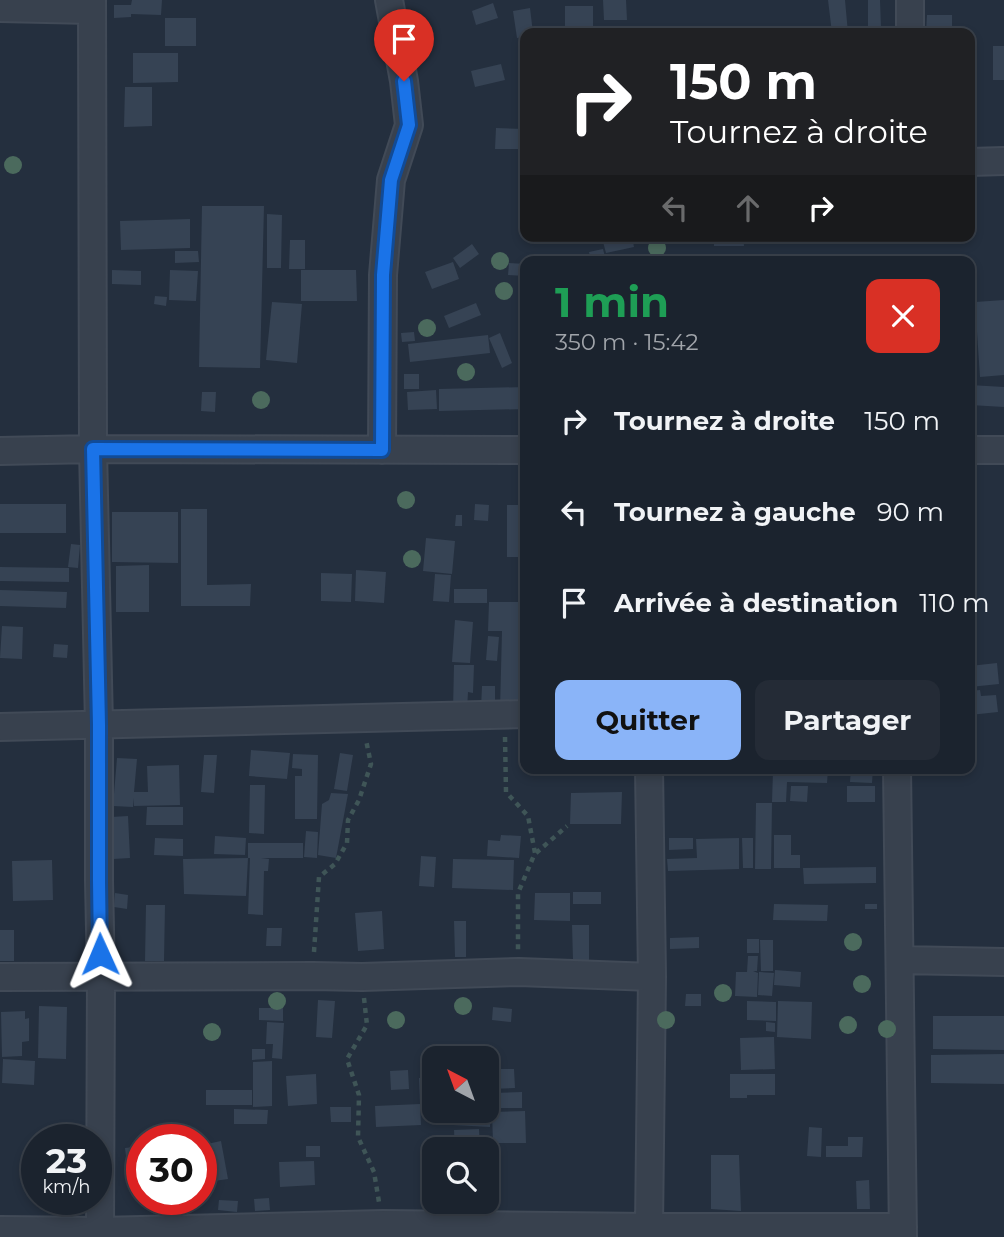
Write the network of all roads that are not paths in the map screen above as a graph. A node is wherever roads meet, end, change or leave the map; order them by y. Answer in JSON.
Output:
{"nodes":[{"id":1,"x":389,"y":0,"type":"edge"},
{"id":2,"x":910,"y":0,"type":"edge"},
{"id":3,"x":92,"y":5,"type":"edge"},
{"id":4,"x":0,"y":8,"type":"edge"},
{"id":5,"x":910,"y":28,"type":"edge"},
{"id":6,"x":1004,"y":161,"type":"edge"},
{"id":7,"x":975,"y":162,"type":"edge"},
{"id":8,"x":93,"y":449,"type":"junction"},
{"id":9,"x":382,"y":450,"type":"junction"},
{"id":10,"x":520,"y":450,"type":"edge"},
{"id":11,"x":975,"y":450,"type":"edge"},
{"id":12,"x":1004,"y":450,"type":"edge"},
{"id":13,"x":0,"y":451,"type":"edge"},
{"id":14,"x":515,"y":714,"type":"edge"},
{"id":15,"x":99,"y":725,"type":"junction"},
{"id":16,"x":0,"y":727,"type":"edge"},
{"id":17,"x":649,"y":774,"type":"edge"},
{"id":18,"x":897,"y":774,"type":"edge"},
{"id":19,"x":900,"y":960,"type":"junction"},
{"id":20,"x":1004,"y":962,"type":"edge"},
{"id":21,"x":0,"y":977,"type":"edge"},
{"id":22,"x":652,"y":977,"type":"junction"},
{"id":23,"x":101,"y":978,"type":"junction"},
{"id":24,"x":649,"y":1227,"type":"junction"},
{"id":25,"x":0,"y":1230,"type":"edge"},
{"id":26,"x":100,"y":1231,"type":"junction"},
{"id":27,"x":343,"y":1231,"type":"edge"},
{"id":28,"x":903,"y":1232,"type":"edge"}],
"edges":[{"from":1,"to":9,"type":"street"},
{"from":2,"to":5,"type":"street"},
{"from":3,"to":4,"type":"street"},
{"from":3,"to":8,"type":"street"},
{"from":6,"to":7,"type":"street"},
{"from":8,"to":9,"type":"street"},
{"from":8,"to":13,"type":"street"},
{"from":8,"to":15,"type":"street"},
{"from":9,"to":10,"type":"street"},
{"from":11,"to":12,"type":"street"},
{"from":14,"to":15,"type":"street"},
{"from":15,"to":16,"type":"street"},
{"from":15,"to":23,"type":"street"},
{"from":17,"to":22,"type":"street"},
{"from":18,"to":19,"type":"street"},
{"from":19,"to":20,"type":"street"},
{"from":19,"to":28,"type":"street"},
{"from":21,"to":23,"type":"street"},
{"from":22,"to":23,"type":"street"},
{"from":22,"to":24,"type":"street"},
{"from":23,"to":26,"type":"street"},
{"from":24,"to":27,"type":"street"},
{"from":24,"to":28,"type":"street"},
{"from":25,"to":26,"type":"street"},
{"from":26,"to":27,"type":"street"}]}
